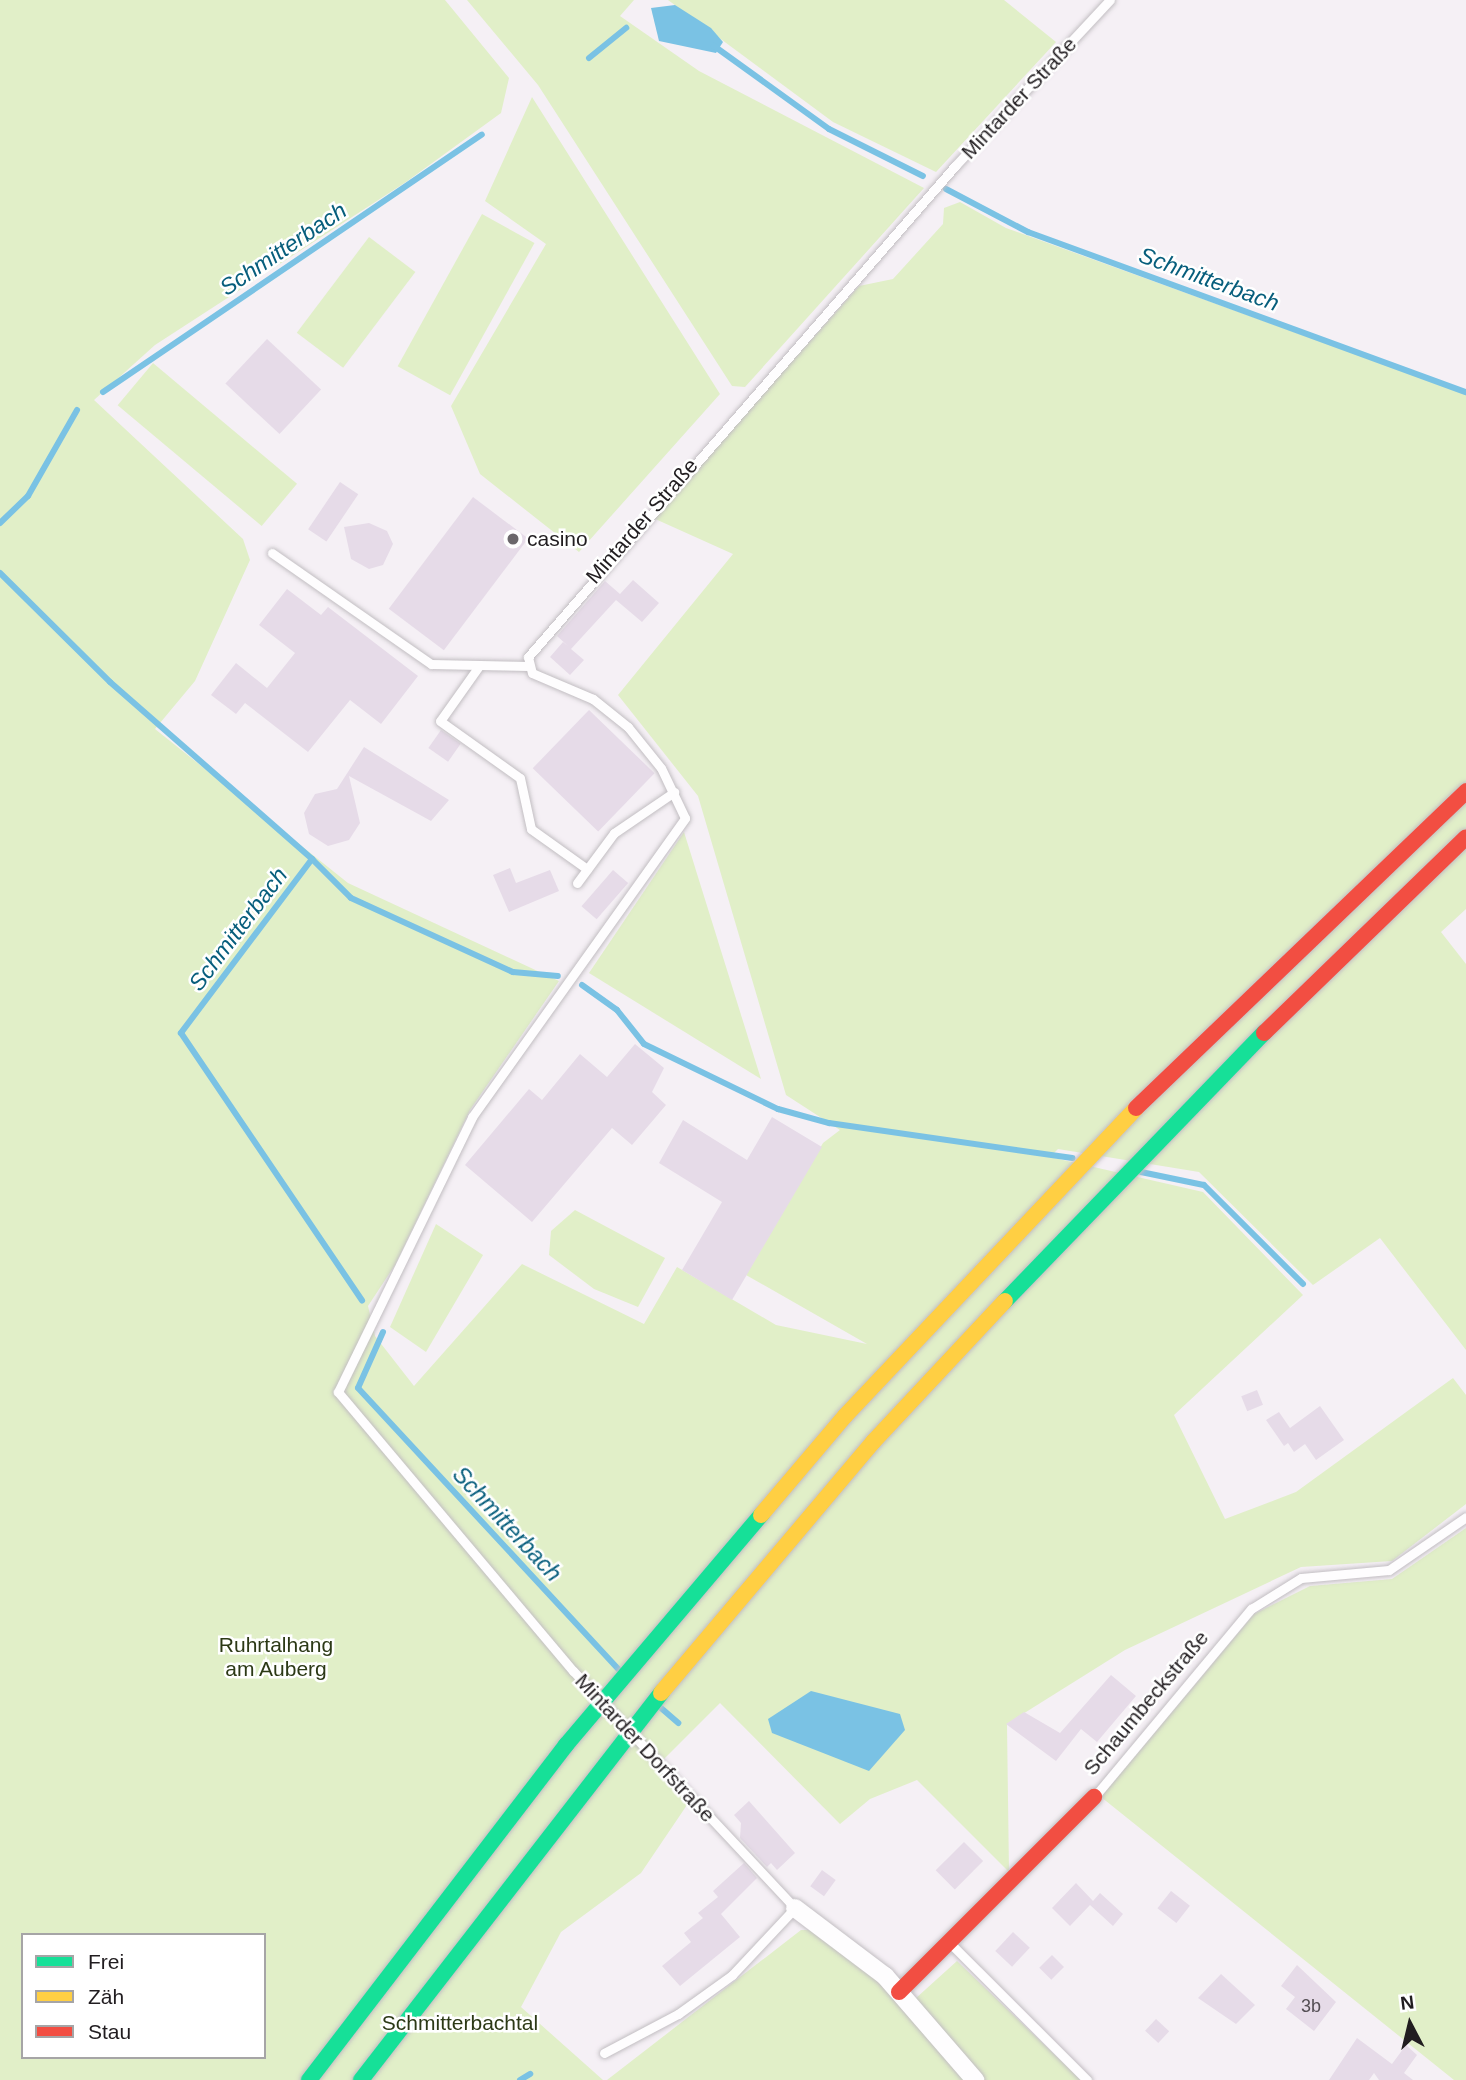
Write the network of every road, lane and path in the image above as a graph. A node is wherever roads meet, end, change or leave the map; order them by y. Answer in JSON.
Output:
{"nodes":[{"id":1,"x":1110,"y":0,"type":"edge"},
{"id":2,"x":272,"y":553,"type":"dead end"},
{"id":3,"x":479,"y":666,"type":"junction"},
{"id":4,"x":527,"y":666,"type":"junction"},
{"id":5,"x":1466,"y":791,"type":"edge"},
{"id":6,"x":674,"y":792,"type":"junction"},
{"id":7,"x":1466,"y":837,"type":"edge"},
{"id":8,"x":587,"y":869,"type":"junction"},
{"id":9,"x":577,"y":883,"type":"dead end"},
{"id":10,"x":1466,"y":1517,"type":"edge"},
{"id":11,"x":1094,"y":1797,"type":"joint"},
{"id":12,"x":795,"y":1908,"type":"junction"},
{"id":13,"x":951,"y":1944,"type":"junction"},
{"id":14,"x":899,"y":1992,"type":"junction"},
{"id":15,"x":604,"y":2053,"type":"dead end"},
{"id":16,"x":309,"y":2080,"type":"edge"},
{"id":17,"x":361,"y":2080,"type":"edge"},
{"id":18,"x":975,"y":2080,"type":"edge"},
{"id":19,"x":1087,"y":2080,"type":"edge"}],
"edges":[{"from":1,"to":4,"type":"lane","name":"Mintarder Straße"},
{"from":2,"to":3,"type":"lane"},
{"from":3,"to":4,"type":"lane"},
{"from":3,"to":8,"type":"lane"},
{"from":4,"to":6,"type":"lane"},
{"from":5,"to":16,"type":"main road","bridge":true},
{"from":6,"to":8,"type":"lane"},
{"from":6,"to":12,"type":"lane","name":"Mintarder Dorfstraße"},
{"from":7,"to":17,"type":"main road","bridge":true},
{"from":8,"to":9,"type":"lane"},
{"from":10,"to":11,"type":"lane","name":"Schaumbeckstraße"},
{"from":11,"to":13,"type":"main road","name":"Schaumbeckstraße"},
{"from":12,"to":14,"type":"street","name":"Mintarder Dorfstraße"},
{"from":12,"to":15,"type":"lane"},
{"from":13,"to":14,"type":"main road","name":"Schaumbeckstraße"},
{"from":13,"to":19,"type":"lane"},
{"from":14,"to":18,"type":"street","name":"Mintarder Dorfstraße"}]}
